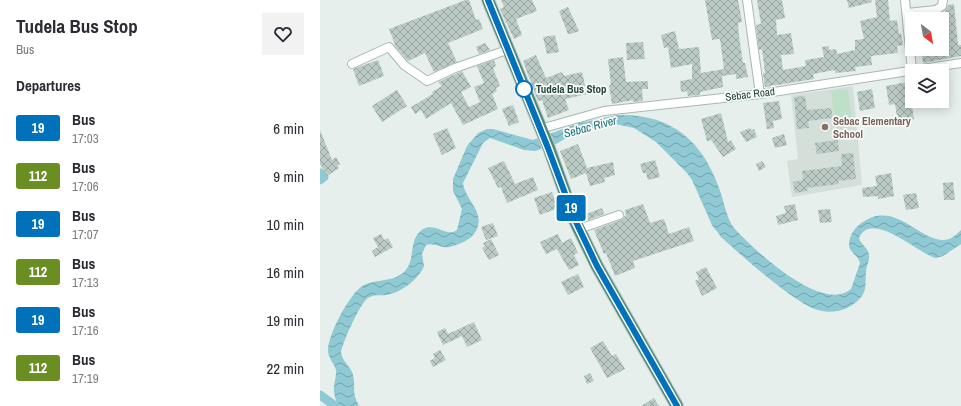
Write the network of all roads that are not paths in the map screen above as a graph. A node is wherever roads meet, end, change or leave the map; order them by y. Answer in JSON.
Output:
{"nodes":[{"id":1,"x":488,"y":0,"type":"edge"},
{"id":2,"x":747,"y":0,"type":"edge"},
{"id":3,"x":905,"y":0,"type":"edge"},
{"id":4,"x":943,"y":0,"type":"edge"},
{"id":5,"x":907,"y":12,"type":"edge"},
{"id":6,"x":917,"y":12,"type":"edge"},
{"id":7,"x":507,"y":50,"type":"junction"},
{"id":8,"x":352,"y":64,"type":"dead end"},
{"id":9,"x":961,"y":64,"type":"edge"},
{"id":10,"x":949,"y":65,"type":"edge"},
{"id":11,"x":905,"y":71,"type":"edge"},
{"id":12,"x":760,"y":94,"type":"junction"},
{"id":13,"x":541,"y":131,"type":"junction"},
{"id":14,"x":619,"y":215,"type":"dead end"},
{"id":15,"x":579,"y":229,"type":"junction"},
{"id":16,"x":677,"y":406,"type":"edge"}],
"edges":[{"from":1,"to":7,"type":"highway"},
{"from":2,"to":12,"type":"street"},
{"from":3,"to":5,"type":"street"},
{"from":4,"to":6,"type":"street"},
{"from":7,"to":8,"type":"street"},
{"from":7,"to":13,"type":"highway"},
{"from":9,"to":10,"type":"street","name":"Sebac Road"},
{"from":11,"to":12,"type":"street","name":"Sebac Road"},
{"from":12,"to":13,"type":"street","name":"Sebac Road"},
{"from":13,"to":15,"type":"highway"},
{"from":14,"to":15,"type":"street"},
{"from":15,"to":16,"type":"highway"}]}
